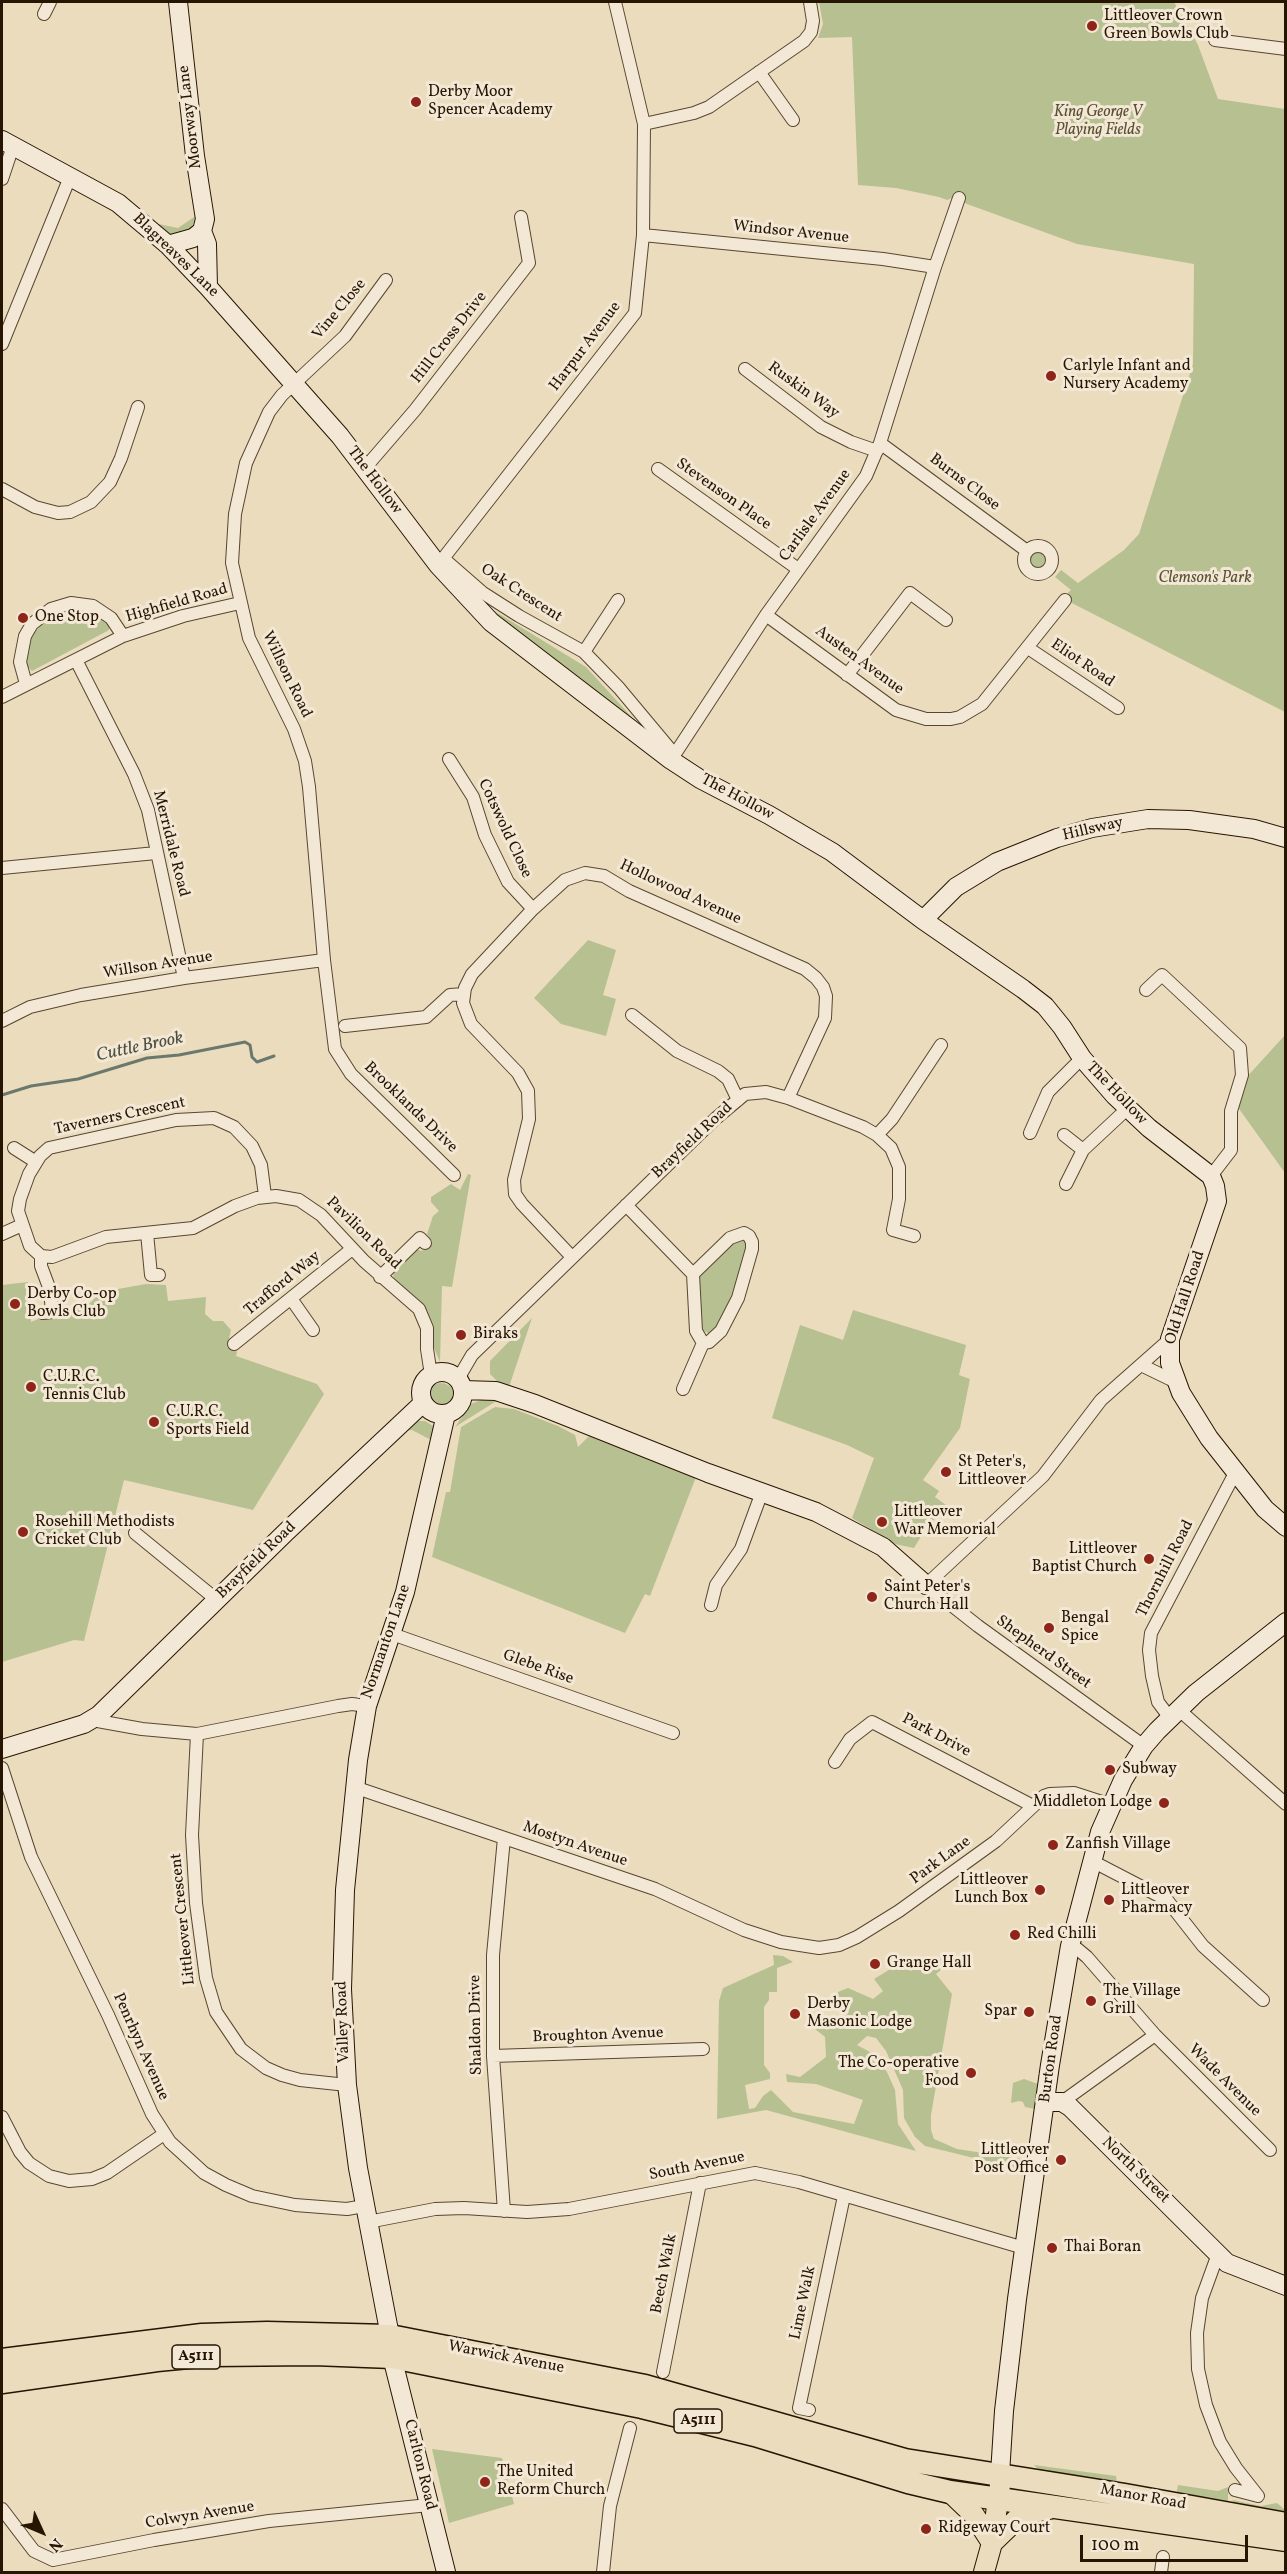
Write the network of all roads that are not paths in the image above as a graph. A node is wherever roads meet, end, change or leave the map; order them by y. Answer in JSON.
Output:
{"nodes":[{"id":1,"x":178,"y":2,"type":"edge"},
{"id":2,"x":615,"y":2,"type":"edge"},
{"id":3,"x":810,"y":2,"type":"edge"},
{"id":4,"x":1215,"y":40,"type":"dead end"},
{"id":5,"x":1286,"y":49,"type":"edge"},
{"id":6,"x":759,"y":72,"type":"junction"},
{"id":7,"x":793,"y":120,"type":"dead end"},
{"id":8,"x":644,"y":124,"type":"junction"},
{"id":9,"x":7,"y":143,"type":"edge"},
{"id":10,"x":70,"y":177,"type":"junction"},
{"id":11,"x":2,"y":179,"type":"edge"},
{"id":12,"x":959,"y":198,"type":"dead end"},
{"id":13,"x":521,"y":217,"type":"dead end"},
{"id":14,"x":202,"y":231,"type":"junction"},
{"id":15,"x":643,"y":235,"type":"junction"},
{"id":16,"x":168,"y":245,"type":"junction"},
{"id":17,"x":935,"y":267,"type":"junction"},
{"id":18,"x":386,"y":280,"type":"dead end"},
{"id":19,"x":208,"y":287,"type":"junction"},
{"id":20,"x":2,"y":344,"type":"edge"},
{"id":21,"x":745,"y":369,"type":"dead end"},
{"id":22,"x":293,"y":384,"type":"junction"},
{"id":23,"x":138,"y":407,"type":"dead end"},
{"id":24,"x":878,"y":447,"type":"junction"},
{"id":25,"x":365,"y":468,"type":"junction"},
{"id":26,"x":658,"y":469,"type":"dead end"},
{"id":27,"x":2,"y":489,"type":"edge"},
{"id":28,"x":1027,"y":551,"type":"dead end"},
{"id":29,"x":441,"y":562,"type":"junction"},
{"id":30,"x":798,"y":569,"type":"junction"},
{"id":31,"x":618,"y":600,"type":"dead end"},
{"id":32,"x":1065,"y":600,"type":"dead end"},
{"id":33,"x":240,"y":603,"type":"junction"},
{"id":34,"x":766,"y":615,"type":"junction"},
{"id":35,"x":946,"y":620,"type":"dead end"},
{"id":36,"x":123,"y":636,"type":"junction"},
{"id":37,"x":1028,"y":648,"type":"junction"},
{"id":38,"x":584,"y":652,"type":"junction"},
{"id":39,"x":76,"y":660,"type":"junction"},
{"id":40,"x":847,"y":675,"type":"junction"},
{"id":41,"x":26,"y":684,"type":"junction"},
{"id":42,"x":2,"y":697,"type":"edge"},
{"id":43,"x":1118,"y":708,"type":"dead end"},
{"id":44,"x":673,"y":757,"type":"junction"},
{"id":45,"x":449,"y":759,"type":"dead end"},
{"id":46,"x":1286,"y":838,"type":"edge"},
{"id":47,"x":156,"y":853,"type":"junction"},
{"id":48,"x":2,"y":868,"type":"edge"},
{"id":49,"x":533,"y":909,"type":"junction"},
{"id":50,"x":923,"y":920,"type":"junction"},
{"id":51,"x":324,"y":960,"type":"junction"},
{"id":52,"x":184,"y":978,"type":"junction"},
{"id":53,"x":1146,"y":990,"type":"dead end"},
{"id":54,"x":464,"y":994,"type":"junction"},
{"id":55,"x":632,"y":1015,"type":"dead end"},
{"id":56,"x":2,"y":1021,"type":"edge"},
{"id":57,"x":345,"y":1026,"type":"dead end"},
{"id":58,"x":941,"y":1045,"type":"dead end"},
{"id":59,"x":1082,"y":1058,"type":"junction"},
{"id":60,"x":788,"y":1098,"type":"junction"},
{"id":61,"x":738,"y":1100,"type":"junction"},
{"id":62,"x":1128,"y":1108,"type":"junction"},
{"id":63,"x":1030,"y":1133,"type":"dead end"},
{"id":64,"x":877,"y":1135,"type":"junction"},
{"id":65,"x":1064,"y":1135,"type":"dead end"},
{"id":66,"x":14,"y":1148,"type":"dead end"},
{"id":67,"x":1083,"y":1150,"type":"junction"},
{"id":68,"x":36,"y":1162,"type":"junction"},
{"id":69,"x":454,"y":1175,"type":"dead end"},
{"id":70,"x":1211,"y":1176,"type":"junction"},
{"id":71,"x":1066,"y":1184,"type":"dead end"},
{"id":72,"x":265,"y":1196,"type":"junction"},
{"id":73,"x":626,"y":1205,"type":"junction"},
{"id":74,"x":22,"y":1225,"type":"junction"},
{"id":75,"x":147,"y":1233,"type":"junction"},
{"id":76,"x":2,"y":1234,"type":"edge"},
{"id":77,"x":914,"y":1236,"type":"dead end"},
{"id":78,"x":425,"y":1243,"type":"dead end"},
{"id":79,"x":352,"y":1249,"type":"junction"},
{"id":80,"x":41,"y":1256,"type":"junction"},
{"id":81,"x":571,"y":1257,"type":"junction"},
{"id":82,"x":693,"y":1274,"type":"junction"},
{"id":83,"x":159,"y":1275,"type":"dead end"},
{"id":84,"x":380,"y":1276,"type":"junction"},
{"id":85,"x":292,"y":1300,"type":"junction"},
{"id":86,"x":44,"y":1313,"type":"dead end"},
{"id":87,"x":313,"y":1330,"type":"dead end"},
{"id":88,"x":1170,"y":1339,"type":"junction"},
{"id":89,"x":703,"y":1343,"type":"junction"},
{"id":90,"x":234,"y":1344,"type":"dead end"},
{"id":91,"x":1141,"y":1365,"type":"junction"},
{"id":92,"x":431,"y":1376,"type":"junction"},
{"id":93,"x":1176,"y":1382,"type":"junction"},
{"id":94,"x":460,"y":1384,"type":"junction"},
{"id":95,"x":683,"y":1389,"type":"dead end"},
{"id":96,"x":423,"y":1403,"type":"junction"},
{"id":97,"x":446,"y":1414,"type":"junction"},
{"id":98,"x":1235,"y":1473,"type":"junction"},
{"id":99,"x":762,"y":1492,"type":"junction"},
{"id":100,"x":1286,"y":1527,"type":"edge"},
{"id":101,"x":135,"y":1533,"type":"dead end"},
{"id":102,"x":926,"y":1585,"type":"junction"},
{"id":103,"x":217,"y":1600,"type":"junction"},
{"id":104,"x":711,"y":1605,"type":"dead end"},
{"id":105,"x":1283,"y":1628,"type":"edge"},
{"id":106,"x":392,"y":1634,"type":"junction"},
{"id":107,"x":367,"y":1706,"type":"junction"},
{"id":108,"x":1174,"y":1713,"type":"junction"},
{"id":109,"x":92,"y":1720,"type":"junction"},
{"id":110,"x":673,"y":1733,"type":"dead end"},
{"id":111,"x":197,"y":1734,"type":"junction"},
{"id":112,"x":1144,"y":1746,"type":"junction"},
{"id":113,"x":2,"y":1749,"type":"edge"},
{"id":114,"x":835,"y":1762,"type":"dead end"},
{"id":115,"x":2,"y":1768,"type":"edge"},
{"id":116,"x":354,"y":1787,"type":"junction"},
{"id":117,"x":1286,"y":1804,"type":"edge"},
{"id":118,"x":1111,"y":1805,"type":"junction"},
{"id":119,"x":1033,"y":1806,"type":"junction"},
{"id":120,"x":504,"y":1838,"type":"junction"},
{"id":121,"x":1092,"y":1861,"type":"junction"},
{"id":122,"x":781,"y":1942,"type":"joint"},
{"id":123,"x":1070,"y":1946,"type":"junction"},
{"id":124,"x":1263,"y":2000,"type":"dead end"},
{"id":125,"x":1155,"y":2035,"type":"junction"},
{"id":126,"x":703,"y":2049,"type":"dead end"},
{"id":127,"x":493,"y":2056,"type":"junction"},
{"id":128,"x":347,"y":2085,"type":"junction"},
{"id":129,"x":1054,"y":2102,"type":"junction"},
{"id":130,"x":2,"y":2117,"type":"edge"},
{"id":131,"x":164,"y":2134,"type":"junction"},
{"id":132,"x":6,"y":2138,"type":"edge"},
{"id":133,"x":1270,"y":2150,"type":"dead end"},
{"id":134,"x":700,"y":2183,"type":"junction"},
{"id":135,"x":844,"y":2196,"type":"junction"},
{"id":136,"x":504,"y":2211,"type":"junction"},
{"id":137,"x":366,"y":2214,"type":"junction"},
{"id":138,"x":1024,"y":2248,"type":"junction"},
{"id":139,"x":1218,"y":2254,"type":"junction"},
{"id":140,"x":1286,"y":2286,"type":"edge"},
{"id":141,"x":391,"y":2346,"type":"junction"},
{"id":142,"x":2,"y":2360,"type":"edge"},
{"id":143,"x":663,"y":2372,"type":"dead end"},
{"id":144,"x":2,"y":2382,"type":"edge"},
{"id":145,"x":809,"y":2410,"type":"dead end"},
{"id":146,"x":630,"y":2428,"type":"dead end"},
{"id":147,"x":905,"y":2460,"type":"junction"},
{"id":148,"x":1000,"y":2474,"type":"junction"},
{"id":149,"x":1235,"y":2490,"type":"dead end"},
{"id":150,"x":950,"y":2492,"type":"junction"},
{"id":151,"x":999,"y":2500,"type":"junction"},
{"id":152,"x":429,"y":2505,"type":"junction"},
{"id":153,"x":1055,"y":2508,"type":"junction"},
{"id":154,"x":2,"y":2509,"type":"edge"},
{"id":155,"x":1286,"y":2524,"type":"edge"},
{"id":156,"x":1286,"y":2540,"type":"edge"},
{"id":157,"x":992,"y":2543,"type":"junction"},
{"id":158,"x":1162,"y":2557,"type":"dead end"},
{"id":159,"x":446,"y":2572,"type":"edge"},
{"id":160,"x":603,"y":2572,"type":"edge"},
{"id":161,"x":984,"y":2572,"type":"edge"},
{"id":162,"x":1161,"y":2572,"type":"edge"}],
"edges":[{"from":1,"to":14,"type":"street","name":"Moorway Lane"},
{"from":2,"to":8,"type":"street","name":"Harpur Avenue"},
{"from":3,"to":6,"type":"street"},
{"from":4,"to":5,"type":"street"},
{"from":6,"to":7,"type":"street"},
{"from":6,"to":8,"type":"street"},
{"from":8,"to":15,"type":"street","name":"Harpur Avenue"},
{"from":9,"to":10,"type":"street","name":"Blagreaves Lane"},
{"from":9,"to":11,"type":"street"},
{"from":10,"to":16,"type":"street","name":"Blagreaves Lane"},
{"from":10,"to":20,"type":"street"},
{"from":12,"to":17,"type":"street","name":"Carlisle Avenue"},
{"from":13,"to":25,"type":"street","name":"Hill Cross Drive"},
{"from":14,"to":16,"type":"street"},
{"from":14,"to":19,"type":"street","name":"Moorway Lane"},
{"from":15,"to":17,"type":"street","name":"Windsor Avenue"},
{"from":15,"to":29,"type":"street","name":"Harpur Avenue"},
{"from":16,"to":19,"type":"street","name":"Blagreaves Lane"},
{"from":17,"to":24,"type":"street","name":"Carlisle Avenue"},
{"from":18,"to":22,"type":"street","name":"Vine Close"},
{"from":19,"to":22,"type":"street","name":"Blagreaves Lane"},
{"from":21,"to":24,"type":"street","name":"Ruskin Way"},
{"from":22,"to":25,"type":"street","name":"The Hollow"},
{"from":22,"to":33,"type":"street","name":"Willson Road"},
{"from":23,"to":27,"type":"street"},
{"from":24,"to":28,"type":"street","name":"Burns Close"},
{"from":24,"to":30,"type":"street","name":"Carlisle Avenue"},
{"from":25,"to":29,"type":"street","name":"The Hollow"},
{"from":26,"to":30,"type":"street","name":"Stevenson Place"},
{"from":29,"to":38,"type":"street","name":"Oak Crescent"},
{"from":29,"to":44,"type":"street","name":"The Hollow"},
{"from":30,"to":34,"type":"street","name":"Carlisle Avenue"},
{"from":31,"to":38,"type":"street"},
{"from":32,"to":37,"type":"street","name":"Austen Avenue"},
{"from":33,"to":36,"type":"street","name":"Highfield Road"},
{"from":33,"to":51,"type":"street","name":"Willson Road"},
{"from":34,"to":40,"type":"street","name":"Austen Avenue"},
{"from":34,"to":44,"type":"street","name":"Carlisle Avenue"},
{"from":35,"to":40,"type":"street"},
{"from":36,"to":39,"type":"street","name":"Highfield Road"},
{"from":36,"to":41,"type":"street","name":"Highfield Road"},
{"from":37,"to":40,"type":"street","name":"Austen Avenue"},
{"from":37,"to":43,"type":"street","name":"Eliot Road"},
{"from":38,"to":44,"type":"street","name":"Oak Crescent"},
{"from":39,"to":41,"type":"street","name":"Highfield Road"},
{"from":39,"to":47,"type":"street","name":"Merridale Road"},
{"from":41,"to":42,"type":"street","name":"Highfield Road"},
{"from":44,"to":50,"type":"street","name":"The Hollow"},
{"from":45,"to":49,"type":"street","name":"Cotswold Close"},
{"from":46,"to":50,"type":"street","name":"Hillsway"},
{"from":47,"to":48,"type":"street"},
{"from":47,"to":52,"type":"street","name":"Merridale Road"},
{"from":49,"to":54,"type":"street","name":"Hollowood Avenue"},
{"from":49,"to":60,"type":"street","name":"Hollowood Avenue"},
{"from":50,"to":59,"type":"street","name":"The Hollow"},
{"from":51,"to":52,"type":"street","name":"Willson Avenue"},
{"from":51,"to":69,"type":"street","name":"Brooklands Drive"},
{"from":52,"to":56,"type":"street","name":"Willson Avenue"},
{"from":53,"to":70,"type":"street"},
{"from":54,"to":57,"type":"street"},
{"from":54,"to":81,"type":"street"},
{"from":55,"to":61,"type":"street"},
{"from":58,"to":64,"type":"street"},
{"from":59,"to":62,"type":"street","name":"The Hollow"},
{"from":59,"to":63,"type":"street"},
{"from":60,"to":61,"type":"street","name":"Brayfield Road"},
{"from":60,"to":64,"type":"street","name":"Brayfield Road"},
{"from":61,"to":73,"type":"street","name":"Brayfield Road"},
{"from":62,"to":67,"type":"street"},
{"from":62,"to":70,"type":"street","name":"The Hollow"},
{"from":64,"to":77,"type":"street","name":"Brayfield Road"},
{"from":65,"to":67,"type":"street"},
{"from":66,"to":68,"type":"street"},
{"from":67,"to":71,"type":"street"},
{"from":68,"to":72,"type":"street","name":"Taverners Crescent"},
{"from":68,"to":74,"type":"street"},
{"from":70,"to":88,"type":"street","name":"Old Hall Road"},
{"from":72,"to":75,"type":"street","name":"Pavilion Road"},
{"from":72,"to":79,"type":"street","name":"Pavilion Road"},
{"from":73,"to":81,"type":"street","name":"Brayfield Road"},
{"from":73,"to":82,"type":"street"},
{"from":74,"to":76,"type":"street"},
{"from":74,"to":80,"type":"street"},
{"from":75,"to":80,"type":"street","name":"Pavilion Road"},
{"from":75,"to":83,"type":"street"},
{"from":78,"to":84,"type":"street"},
{"from":79,"to":84,"type":"street","name":"Pavilion Road"},
{"from":79,"to":85,"type":"street","name":"Trafford Way"},
{"from":80,"to":86,"type":"street"},
{"from":81,"to":94,"type":"street","name":"Brayfield Road"},
{"from":82,"to":89,"type":"street"},
{"from":82,"to":89,"type":"street"},
{"from":84,"to":92,"type":"street","name":"Pavilion Road"},
{"from":85,"to":87,"type":"street"},
{"from":85,"to":90,"type":"street","name":"Trafford Way"},
{"from":88,"to":91,"type":"street"},
{"from":88,"to":93,"type":"street","name":"Old Hall Road"},
{"from":89,"to":95,"type":"street"},
{"from":91,"to":93,"type":"street"},
{"from":91,"to":102,"type":"street"},
{"from":92,"to":94,"type":"street"},
{"from":92,"to":96,"type":"street"},
{"from":93,"to":98,"type":"street","name":"Old Hall Road"},
{"from":94,"to":97,"type":"street"},
{"from":94,"to":99,"type":"street"},
{"from":96,"to":97,"type":"street"},
{"from":96,"to":103,"type":"street","name":"Brayfield Road"},
{"from":97,"to":106,"type":"street","name":"Normanton Lane"},
{"from":98,"to":100,"type":"street","name":"Old Hall Road"},
{"from":98,"to":108,"type":"street","name":"Thornhill Road"},
{"from":99,"to":102,"type":"street"},
{"from":99,"to":104,"type":"street"},
{"from":101,"to":103,"type":"street"},
{"from":102,"to":112,"type":"street","name":"Shepherd Street"},
{"from":103,"to":109,"type":"street","name":"Brayfield Road"},
{"from":105,"to":108,"type":"street","name":"Burton Road"},
{"from":106,"to":107,"type":"street","name":"Normanton Lane"},
{"from":106,"to":110,"type":"street","name":"Glebe Rise"},
{"from":107,"to":111,"type":"street","name":"Normanton Lane"},
{"from":107,"to":116,"type":"street","name":"Valley Road"},
{"from":108,"to":112,"type":"street","name":"Burton Road"},
{"from":108,"to":117,"type":"street","name":"Thornhill Road"},
{"from":109,"to":111,"type":"street","name":"Normanton Lane"},
{"from":109,"to":113,"type":"street"},
{"from":111,"to":128,"type":"street","name":"Littleover Crescent"},
{"from":112,"to":118,"type":"street","name":"Burton Road"},
{"from":114,"to":119,"type":"street","name":"Park Drive"},
{"from":115,"to":131,"type":"street","name":"Penrhyn Avenue"},
{"from":116,"to":120,"type":"street","name":"Mostyn Avenue"},
{"from":116,"to":128,"type":"street","name":"Valley Road"},
{"from":118,"to":119,"type":"street","name":"Park Lane"},
{"from":118,"to":121,"type":"street","name":"Burton Road"},
{"from":119,"to":122,"type":"street","name":"Park Lane"},
{"from":120,"to":122,"type":"street","name":"Mostyn Avenue"},
{"from":120,"to":127,"type":"street","name":"Shaldon Drive"},
{"from":121,"to":123,"type":"street","name":"Burton Road"},
{"from":121,"to":124,"type":"street"},
{"from":123,"to":125,"type":"street","name":"Wade Avenue"},
{"from":123,"to":129,"type":"street","name":"Burton Road"},
{"from":125,"to":129,"type":"street"},
{"from":125,"to":133,"type":"street","name":"Wade Avenue"},
{"from":126,"to":127,"type":"street","name":"Broughton Avenue"},
{"from":127,"to":136,"type":"street","name":"Shaldon Drive"},
{"from":128,"to":137,"type":"street","name":"Valley Road"},
{"from":129,"to":138,"type":"street","name":"Burton Road"},
{"from":129,"to":139,"type":"street","name":"North Street"},
{"from":130,"to":132,"type":"street"},
{"from":131,"to":132,"type":"street"},
{"from":131,"to":137,"type":"street","name":"Penrhyn Avenue"},
{"from":134,"to":135,"type":"street","name":"South Avenue"},
{"from":134,"to":136,"type":"street","name":"South Avenue"},
{"from":134,"to":143,"type":"street","name":"Beech Walk"},
{"from":135,"to":138,"type":"street","name":"South Avenue"},
{"from":135,"to":145,"type":"street","name":"Lime Walk"},
{"from":136,"to":137,"type":"street","name":"South Avenue"},
{"from":137,"to":141,"type":"street","name":"Valley Road"},
{"from":138,"to":148,"type":"street","name":"Burton Road"},
{"from":139,"to":140,"type":"street","name":"North Street"},
{"from":139,"to":149,"type":"street"},
{"from":141,"to":142,"type":"highway","name":"Warwick Avenue","number":"A5111"},
{"from":141,"to":144,"type":"highway","name":"Warwick Avenue","number":"A5111"},
{"from":141,"to":147,"type":"highway","name":"Warwick Avenue","number":"A5111"},
{"from":141,"to":150,"type":"highway","name":"Warwick Avenue","number":"A5111"},
{"from":141,"to":152,"type":"street","name":"Carlton Road"},
{"from":146,"to":160,"type":"street"},
{"from":147,"to":148,"type":"highway","name":"Warwick Avenue","number":"A5111"},
{"from":147,"to":151,"type":"highway","number":"A5111"},
{"from":148,"to":151,"type":"main road","name":"Burton Road"},
{"from":148,"to":155,"type":"highway","name":"Manor Road","number":"A5111"},
{"from":150,"to":151,"type":"highway","name":"Warwick Avenue","number":"A5111"},
{"from":150,"to":157,"type":"main road"},
{"from":151,"to":153,"type":"highway","name":"Manor Road","number":"A5111"},
{"from":151,"to":157,"type":"main road","name":"Burton Road"},
{"from":152,"to":154,"type":"street","name":"Colwyn Avenue"},
{"from":152,"to":159,"type":"street","name":"Carlton Road"},
{"from":153,"to":156,"type":"highway","name":"Manor Road","number":"A5111"},
{"from":153,"to":157,"type":"main road"},
{"from":157,"to":161,"type":"main road","name":"Burton Road"},
{"from":158,"to":162,"type":"street"}]}
